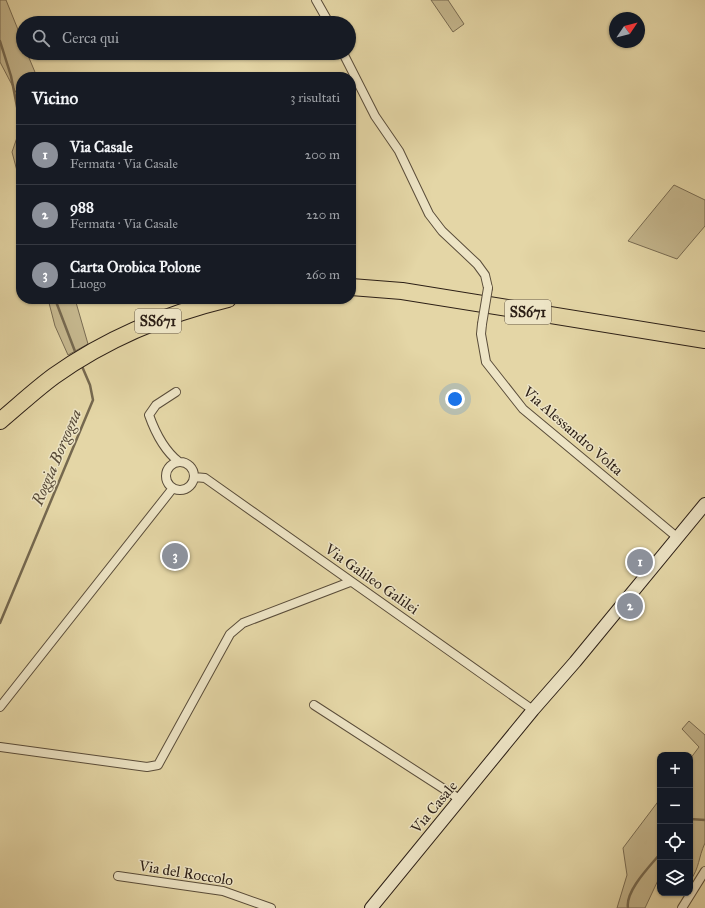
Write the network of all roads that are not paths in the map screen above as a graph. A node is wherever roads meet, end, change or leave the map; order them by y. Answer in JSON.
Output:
{"nodes":[{"id":1,"x":316,"y":0,"type":"edge"},
{"id":2,"x":325,"y":16,"type":"edge"},
{"id":3,"x":347,"y":60,"type":"edge"},
{"id":4,"x":353,"y":72,"type":"edge"},
{"id":5,"x":356,"y":79,"type":"edge"},
{"id":6,"x":356,"y":287,"type":"edge"},
{"id":7,"x":210,"y":304,"type":"edge"},
{"id":8,"x":705,"y":340,"type":"edge"},
{"id":9,"x":176,"y":392,"type":"dead end"},
{"id":10,"x":0,"y":421,"type":"edge"},
{"id":11,"x":179,"y":462,"type":"junction"},
{"id":12,"x":194,"y":477,"type":"junction"},
{"id":13,"x":173,"y":488,"type":"junction"},
{"id":14,"x":705,"y":504,"type":"edge"},
{"id":15,"x":678,"y":538,"type":"junction"},
{"id":16,"x":350,"y":582,"type":"junction"},
{"id":17,"x":314,"y":705,"type":"dead end"},
{"id":18,"x":0,"y":707,"type":"edge"},
{"id":19,"x":533,"y":710,"type":"junction"},
{"id":20,"x":0,"y":747,"type":"edge"},
{"id":21,"x":461,"y":800,"type":"junction"},
{"id":22,"x":705,"y":871,"type":"edge"},
{"id":23,"x":118,"y":876,"type":"dead end"},
{"id":24,"x":271,"y":908,"type":"edge"},
{"id":25,"x":371,"y":908,"type":"edge"},
{"id":26,"x":682,"y":908,"type":"edge"}],
"edges":[{"from":1,"to":2,"type":"street"},
{"from":3,"to":4,"type":"street","name":"Via Alessandro Volta","bridge":true},
{"from":5,"to":15,"type":"street","name":"Via Alessandro Volta","bridge":true},
{"from":6,"to":8,"type":"highway","number":"SS671"},
{"from":7,"to":10,"type":"highway","number":"SS671"},
{"from":9,"to":11,"type":"street"},
{"from":11,"to":12,"type":"street"},
{"from":11,"to":13,"type":"street"},
{"from":12,"to":13,"type":"street"},
{"from":12,"to":16,"type":"street","name":"Via Galileo Galilei"},
{"from":13,"to":18,"type":"street"},
{"from":14,"to":15,"type":"street","name":"Via Casale"},
{"from":15,"to":19,"type":"street","name":"Via Casale"},
{"from":16,"to":19,"type":"street","name":"Via Galileo Galilei"},
{"from":16,"to":20,"type":"street"},
{"from":17,"to":21,"type":"street"},
{"from":19,"to":21,"type":"street","name":"Via Casale"},
{"from":21,"to":25,"type":"street","name":"Via Casale"},
{"from":22,"to":26,"type":"street"},
{"from":23,"to":24,"type":"street","name":"Via del Roccolo"}]}
